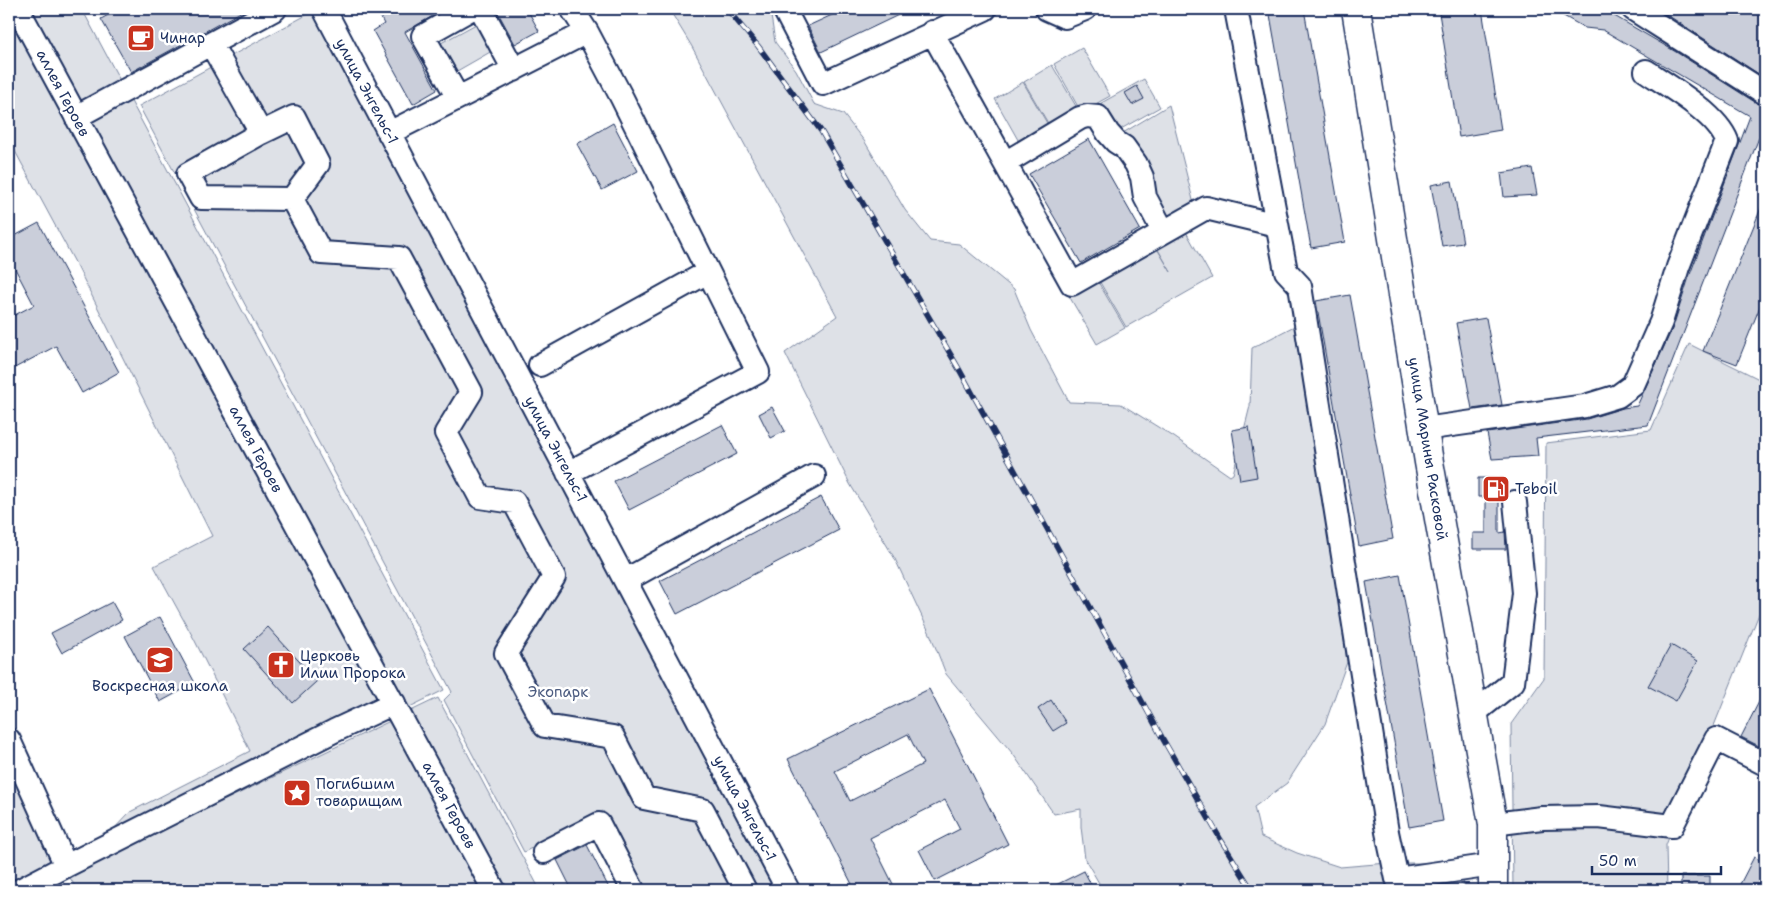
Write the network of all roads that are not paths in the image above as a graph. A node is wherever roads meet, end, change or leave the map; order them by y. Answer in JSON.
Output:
{"nodes":[{"id":1,"x":18,"y":9,"type":"edge"},
{"id":2,"x":275,"y":9,"type":"edge"},
{"id":3,"x":324,"y":9,"type":"edge"},
{"id":4,"x":471,"y":9,"type":"edge"},
{"id":5,"x":481,"y":9,"type":"edge"},
{"id":6,"x":572,"y":9,"type":"edge"},
{"id":7,"x":784,"y":9,"type":"edge"},
{"id":8,"x":985,"y":9,"type":"edge"},
{"id":9,"x":1047,"y":9,"type":"edge"},
{"id":10,"x":1085,"y":9,"type":"edge"},
{"id":11,"x":1236,"y":9,"type":"edge"},
{"id":12,"x":1356,"y":9,"type":"edge"},
{"id":13,"x":1633,"y":9,"type":"edge"},
{"id":14,"x":587,"y":32,"type":"junction"},
{"id":15,"x":932,"y":32,"type":"junction"},
{"id":16,"x":215,"y":51,"type":"dead end"},
{"id":17,"x":514,"y":70,"type":"junction"},
{"id":18,"x":1646,"y":71,"type":"dead end"},
{"id":19,"x":1765,"y":93,"type":"edge"},
{"id":20,"x":458,"y":98,"type":"junction"},
{"id":21,"x":76,"y":117,"type":"junction"},
{"id":22,"x":261,"y":133,"type":"junction"},
{"id":23,"x":389,"y":133,"type":"junction"},
{"id":24,"x":1005,"y":163,"type":"junction"},
{"id":25,"x":292,"y":199,"type":"junction"},
{"id":26,"x":1277,"y":225,"type":"junction"},
{"id":27,"x":1164,"y":231,"type":"junction"},
{"id":28,"x":708,"y":272,"type":"junction"},
{"id":29,"x":540,"y":365,"type":"dead end"},
{"id":30,"x":1424,"y":429,"type":"junction"},
{"id":31,"x":568,"y":473,"type":"junction"},
{"id":32,"x":814,"y":476,"type":"dead end"},
{"id":33,"x":1515,"y":502,"type":"dead end"},
{"id":34,"x":626,"y":580,"type":"junction"},
{"id":35,"x":394,"y":703,"type":"junction"},
{"id":36,"x":1473,"y":714,"type":"junction"},
{"id":37,"x":9,"y":740,"type":"edge"},
{"id":38,"x":1765,"y":764,"type":"edge"},
{"id":39,"x":1492,"y":824,"type":"junction"},
{"id":40,"x":544,"y":852,"type":"dead end"},
{"id":41,"x":66,"y":866,"type":"junction"},
{"id":42,"x":1493,"y":878,"type":"edge"},
{"id":43,"x":20,"y":890,"type":"edge"},
{"id":44,"x":494,"y":890,"type":"edge"},
{"id":45,"x":633,"y":890,"type":"edge"},
{"id":46,"x":745,"y":890,"type":"edge"},
{"id":47,"x":788,"y":890,"type":"edge"}],
"edges":[{"from":1,"to":21,"type":"street","name":"аллея Героев"},
{"from":2,"to":21,"type":"street"},
{"from":3,"to":23,"type":"street","name":"улица Энгельс-1"},
{"from":4,"to":20,"type":"street"},
{"from":5,"to":17,"type":"street"},
{"from":6,"to":14,"type":"street"},
{"from":7,"to":15,"type":"street"},
{"from":8,"to":15,"type":"street"},
{"from":9,"to":10,"type":"street"},
{"from":11,"to":26,"type":"street"},
{"from":12,"to":30,"type":"main road","name":"улица Марины Расковой"},
{"from":13,"to":19,"type":"street"},
{"from":14,"to":17,"type":"street"},
{"from":14,"to":28,"type":"street"},
{"from":15,"to":24,"type":"street"},
{"from":16,"to":22,"type":"street"},
{"from":17,"to":20,"type":"street"},
{"from":18,"to":30,"type":"street"},
{"from":20,"to":23,"type":"street"},
{"from":21,"to":35,"type":"street","name":"аллея Героев"},
{"from":22,"to":25,"type":"street"},
{"from":22,"to":25,"type":"street"},
{"from":23,"to":31,"type":"street","name":"улица Энгельс-1"},
{"from":24,"to":27,"type":"street"},
{"from":24,"to":27,"type":"street"},
{"from":25,"to":46,"type":"street"},
{"from":26,"to":27,"type":"street"},
{"from":26,"to":42,"type":"street"},
{"from":28,"to":29,"type":"street"},
{"from":28,"to":31,"type":"street"},
{"from":30,"to":36,"type":"main road","name":"улица Марины Расковой"},
{"from":31,"to":34,"type":"street","name":"улица Энгельс-1"},
{"from":32,"to":34,"type":"street"},
{"from":33,"to":36,"type":"street"},
{"from":34,"to":47,"type":"street","name":"улица Энгельс-1"},
{"from":35,"to":41,"type":"street"},
{"from":35,"to":44,"type":"street","name":"аллея Героев"},
{"from":36,"to":39,"type":"main road","name":"улица Марины Расковой"},
{"from":37,"to":41,"type":"street"},
{"from":38,"to":39,"type":"street"},
{"from":39,"to":42,"type":"main road","name":"улица Марины Расковой"},
{"from":40,"to":45,"type":"street"},
{"from":41,"to":43,"type":"street"}]}
